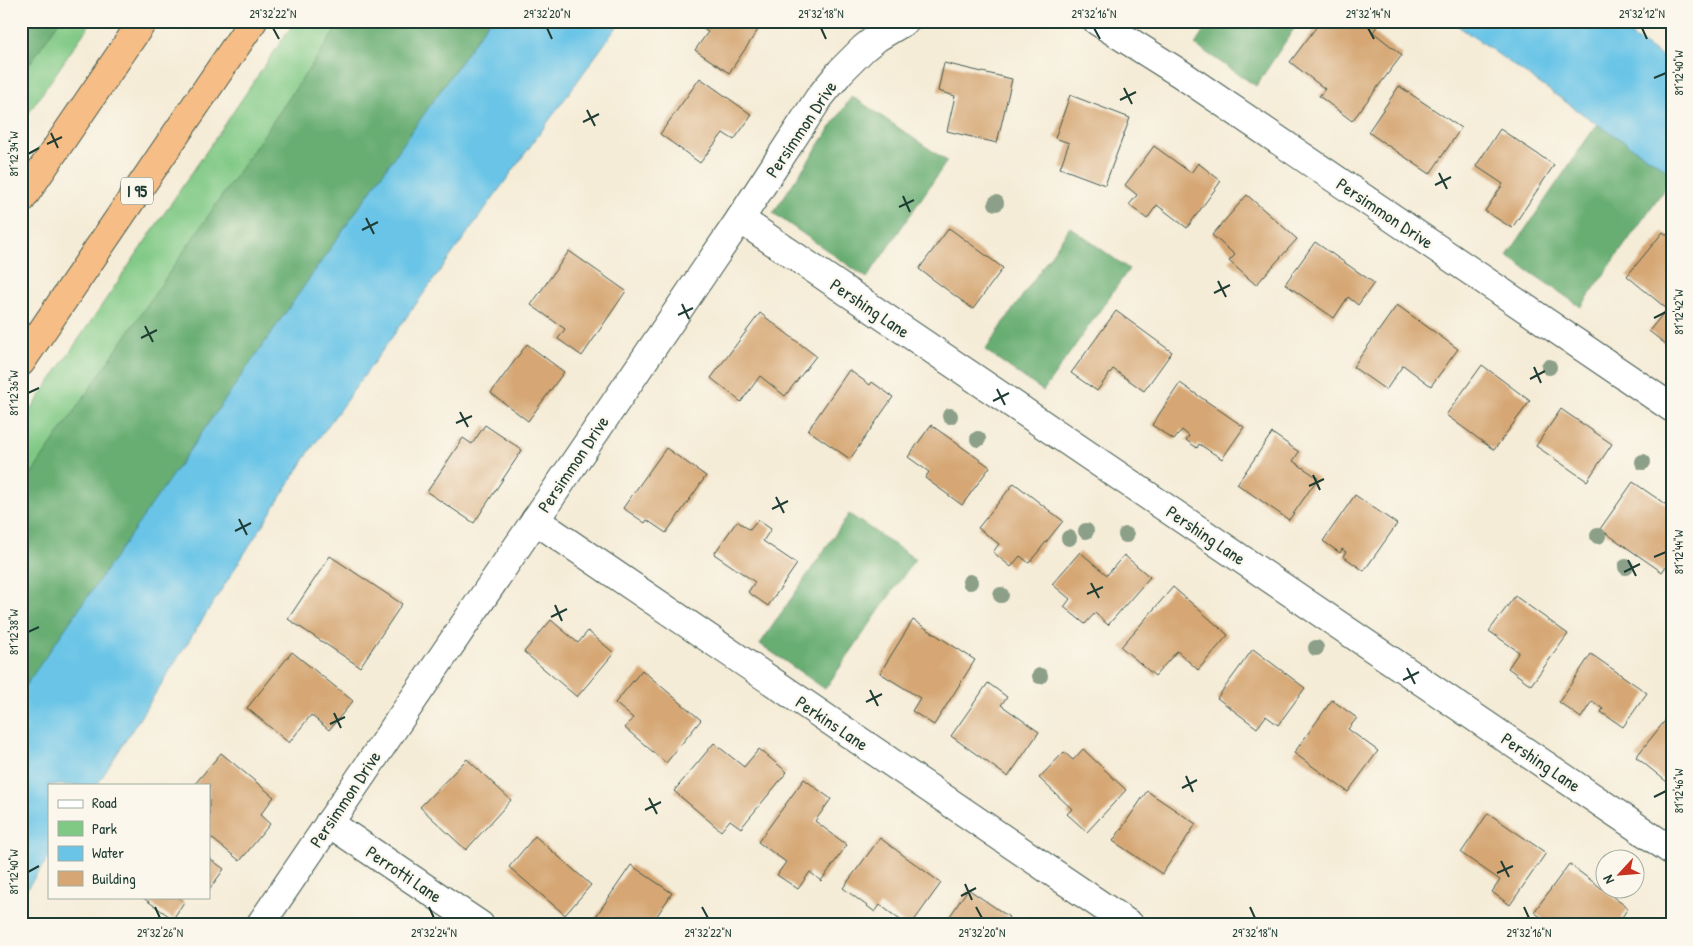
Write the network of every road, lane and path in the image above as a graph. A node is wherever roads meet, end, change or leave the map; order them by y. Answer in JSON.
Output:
{"nodes":[{"id":1,"x":143,"y":21,"type":"edge"},
{"id":2,"x":253,"y":21,"type":"edge"},
{"id":3,"x":905,"y":21,"type":"edge"},
{"id":4,"x":1096,"y":21,"type":"edge"},
{"id":5,"x":21,"y":200,"type":"edge"},
{"id":6,"x":740,"y":219,"type":"junction"},
{"id":7,"x":21,"y":362,"type":"edge"},
{"id":8,"x":1672,"y":408,"type":"edge"},
{"id":9,"x":535,"y":520,"type":"junction"},
{"id":10,"x":329,"y":822,"type":"junction"},
{"id":11,"x":1672,"y":851,"type":"edge"},
{"id":12,"x":260,"y":925,"type":"edge"},
{"id":13,"x":480,"y":925,"type":"edge"},
{"id":14,"x":1130,"y":925,"type":"edge"}],
"edges":[{"from":1,"to":5,"type":"highway"},
{"from":2,"to":7,"type":"highway","number":"I 95"},
{"from":3,"to":6,"type":"street","name":"Persimmon Drive"},
{"from":4,"to":8,"type":"street","name":"Persimmon Drive"},
{"from":6,"to":9,"type":"street","name":"Persimmon Drive"},
{"from":6,"to":11,"type":"street","name":"Pershing Lane"},
{"from":9,"to":10,"type":"street","name":"Persimmon Drive"},
{"from":9,"to":14,"type":"street","name":"Perkins Lane"},
{"from":10,"to":12,"type":"street","name":"Persimmon Drive"},
{"from":10,"to":13,"type":"street","name":"Perrotti Lane"}]}
